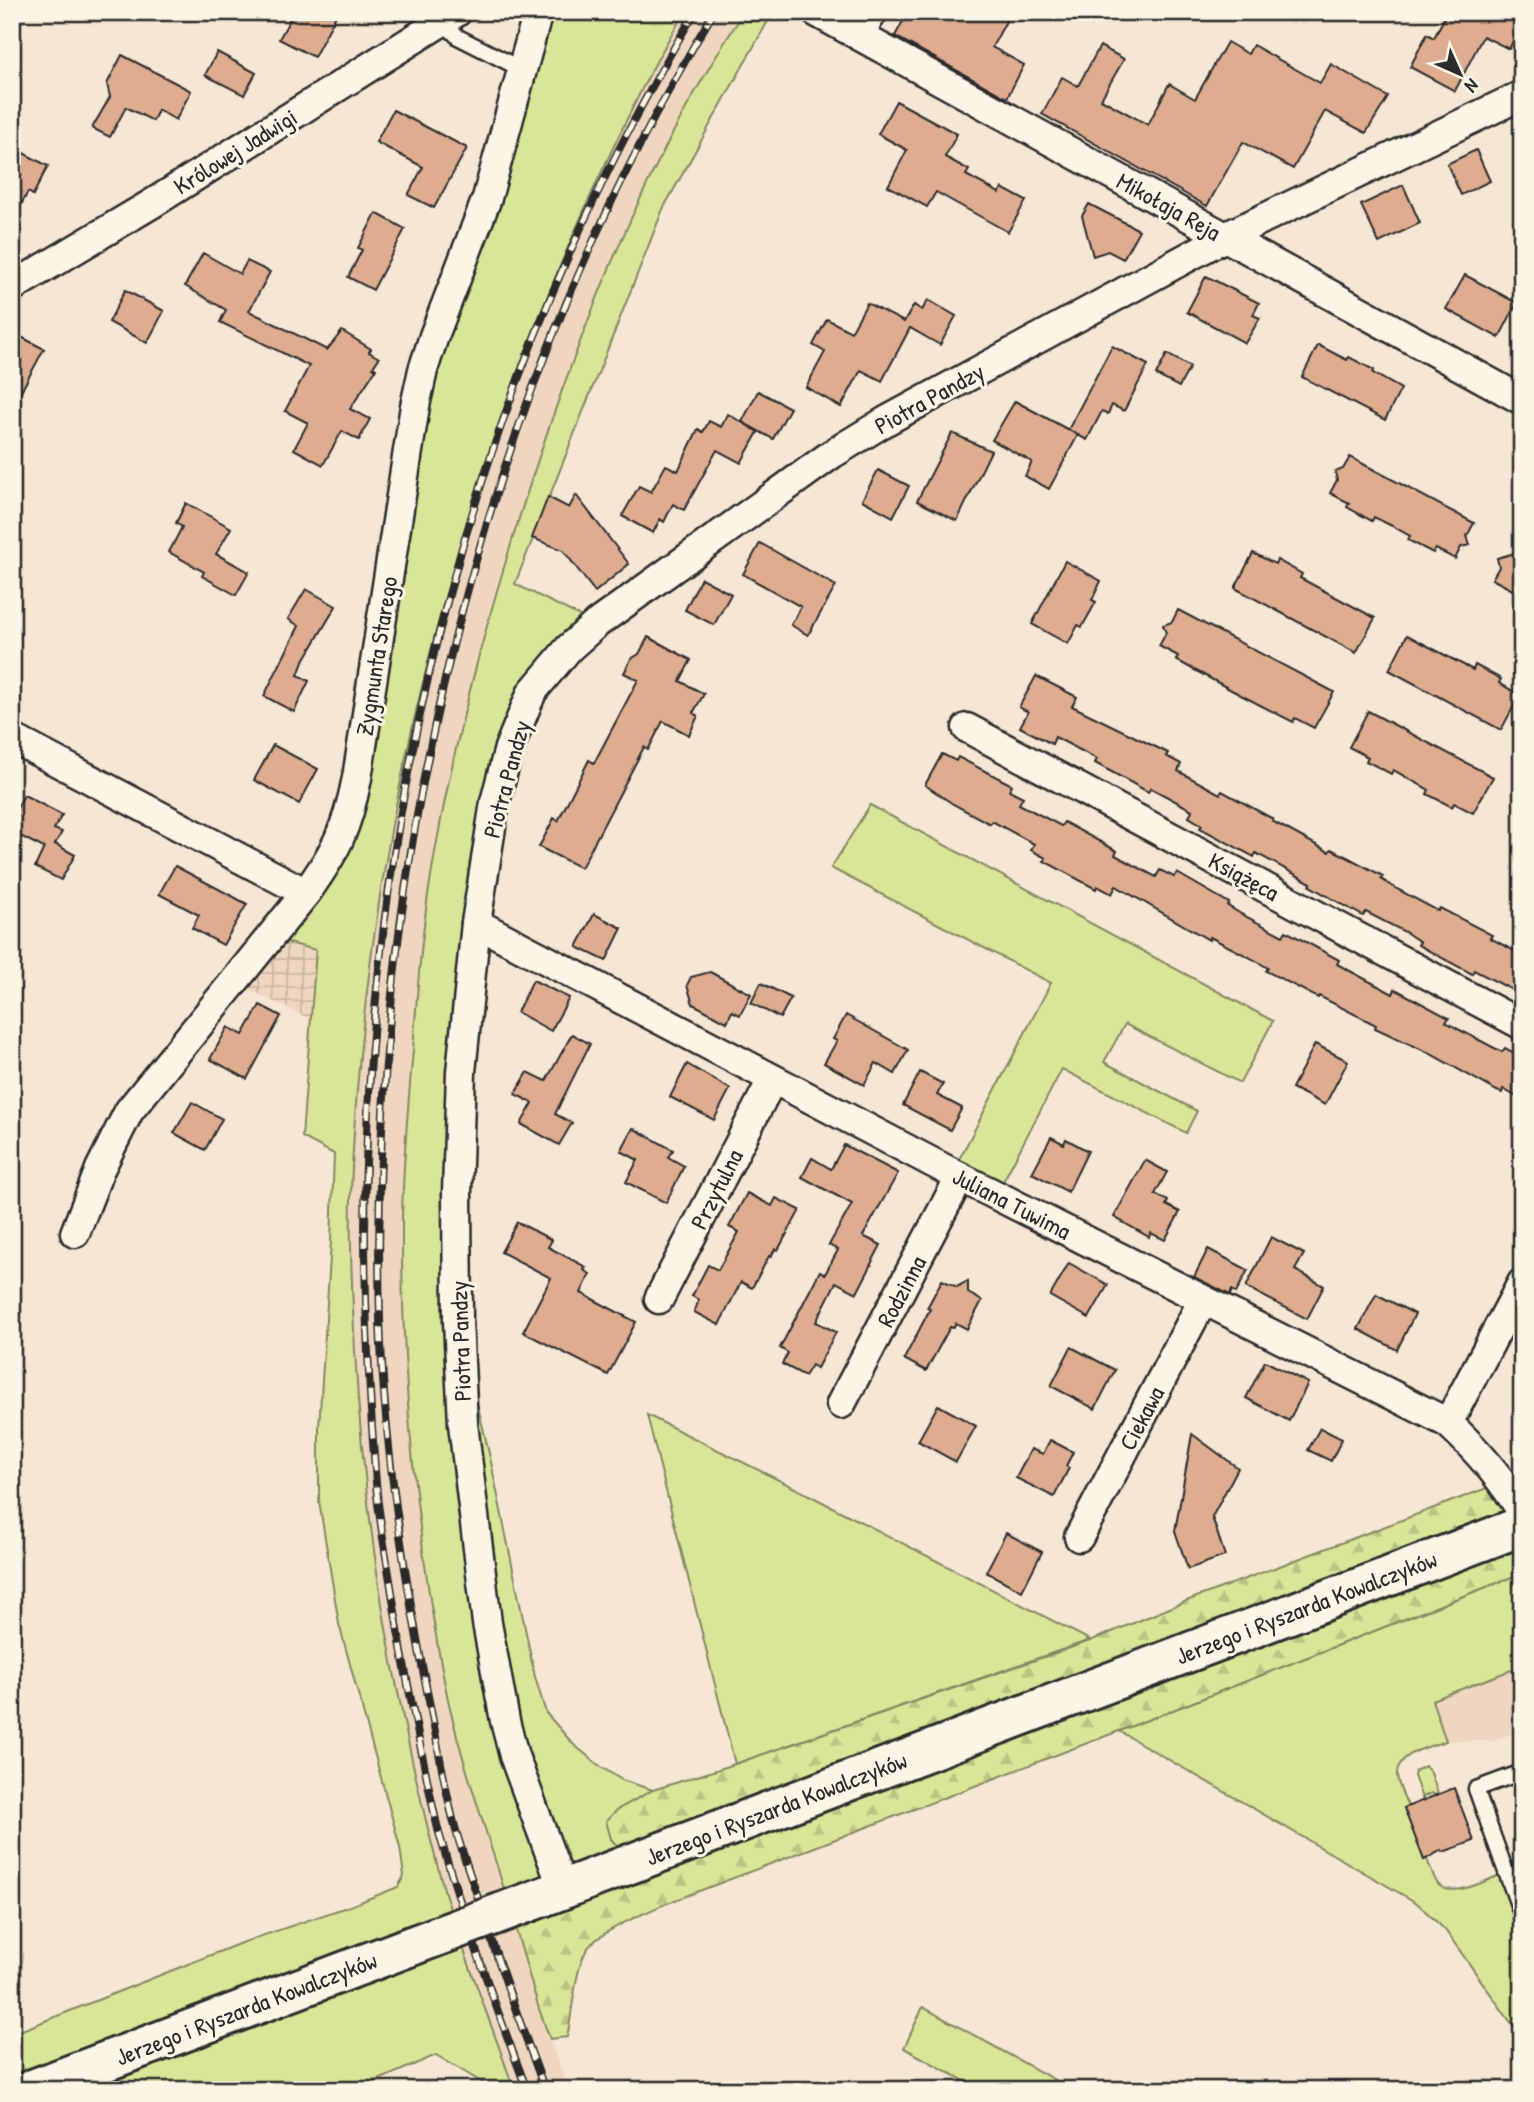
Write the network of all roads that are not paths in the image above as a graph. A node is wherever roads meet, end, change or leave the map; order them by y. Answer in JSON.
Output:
{"nodes":[{"id":1,"x":537,"y":12,"type":"edge"},
{"id":2,"x":816,"y":12,"type":"edge"},
{"id":3,"x":449,"y":16,"type":"edge"},
{"id":4,"x":866,"y":23,"type":"edge"},
{"id":5,"x":521,"y":69,"type":"junction"},
{"id":6,"x":1522,"y":95,"type":"edge"},
{"id":7,"x":1226,"y":237,"type":"junction"},
{"id":8,"x":12,"y":287,"type":"edge"},
{"id":9,"x":1522,"y":400,"type":"edge"},
{"id":10,"x":967,"y":728,"type":"dead end"},
{"id":11,"x":12,"y":738,"type":"edge"},
{"id":12,"x":306,"y":893,"type":"junction"},
{"id":13,"x":477,"y":923,"type":"junction"},
{"id":14,"x":1522,"y":1025,"type":"edge"},
{"id":15,"x":772,"y":1080,"type":"junction"},
{"id":16,"x":960,"y":1177,"type":"junction"},
{"id":17,"x":75,"y":1233,"type":"dead end"},
{"id":18,"x":1522,"y":1283,"type":"edge"},
{"id":19,"x":659,"y":1299,"type":"dead end"},
{"id":20,"x":1203,"y":1300,"type":"junction"},
{"id":21,"x":841,"y":1404,"type":"dead end"},
{"id":22,"x":1448,"y":1423,"type":"junction"},
{"id":23,"x":1522,"y":1512,"type":"edge"},
{"id":24,"x":1522,"y":1526,"type":"edge"},
{"id":25,"x":1079,"y":1536,"type":"dead end"},
{"id":26,"x":1522,"y":1772,"type":"edge"},
{"id":27,"x":551,"y":1894,"type":"junction"},
{"id":28,"x":1522,"y":1916,"type":"edge"},
{"id":29,"x":30,"y":2090,"type":"edge"}],
"edges":[{"from":1,"to":5,"type":"street","name":"Zygmunta Starego"},
{"from":2,"to":4,"type":"street","name":"Mikołaja Reja"},
{"from":3,"to":5,"type":"lane"},
{"from":3,"to":8,"type":"street","name":"Królowej Jadwigi"},
{"from":4,"to":7,"type":"street","name":"Mikołaja Reja"},
{"from":5,"to":12,"type":"street","name":"Zygmunta Starego"},
{"from":6,"to":7,"type":"street","name":"Piotra Pandzy"},
{"from":7,"to":9,"type":"street","name":"Mikołaja Reja"},
{"from":7,"to":13,"type":"street","name":"Piotra Pandzy"},
{"from":10,"to":14,"type":"street","name":"Książęca"},
{"from":11,"to":12,"type":"street"},
{"from":12,"to":17,"type":"street","name":"Zygmunta Starego"},
{"from":13,"to":15,"type":"street","name":"Juliana Tuwima"},
{"from":13,"to":27,"type":"street","name":"Piotra Pandzy"},
{"from":15,"to":16,"type":"street","name":"Juliana Tuwima"},
{"from":15,"to":19,"type":"street","name":"Przytulna"},
{"from":16,"to":20,"type":"street","name":"Juliana Tuwima"},
{"from":16,"to":21,"type":"street","name":"Rodzinna"},
{"from":18,"to":22,"type":"street"},
{"from":20,"to":22,"type":"street","name":"Juliana Tuwima"},
{"from":20,"to":25,"type":"street","name":"Ciekawa"},
{"from":22,"to":23,"type":"street","name":"Juliana Tuwima"},
{"from":24,"to":27,"type":"main road","name":"Jerzego i Ryszarda Kowalczyków"},
{"from":26,"to":28,"type":"lane"},
{"from":27,"to":29,"type":"main road","name":"Jerzego i Ryszarda Kowalczyków","bridge":true}]}
